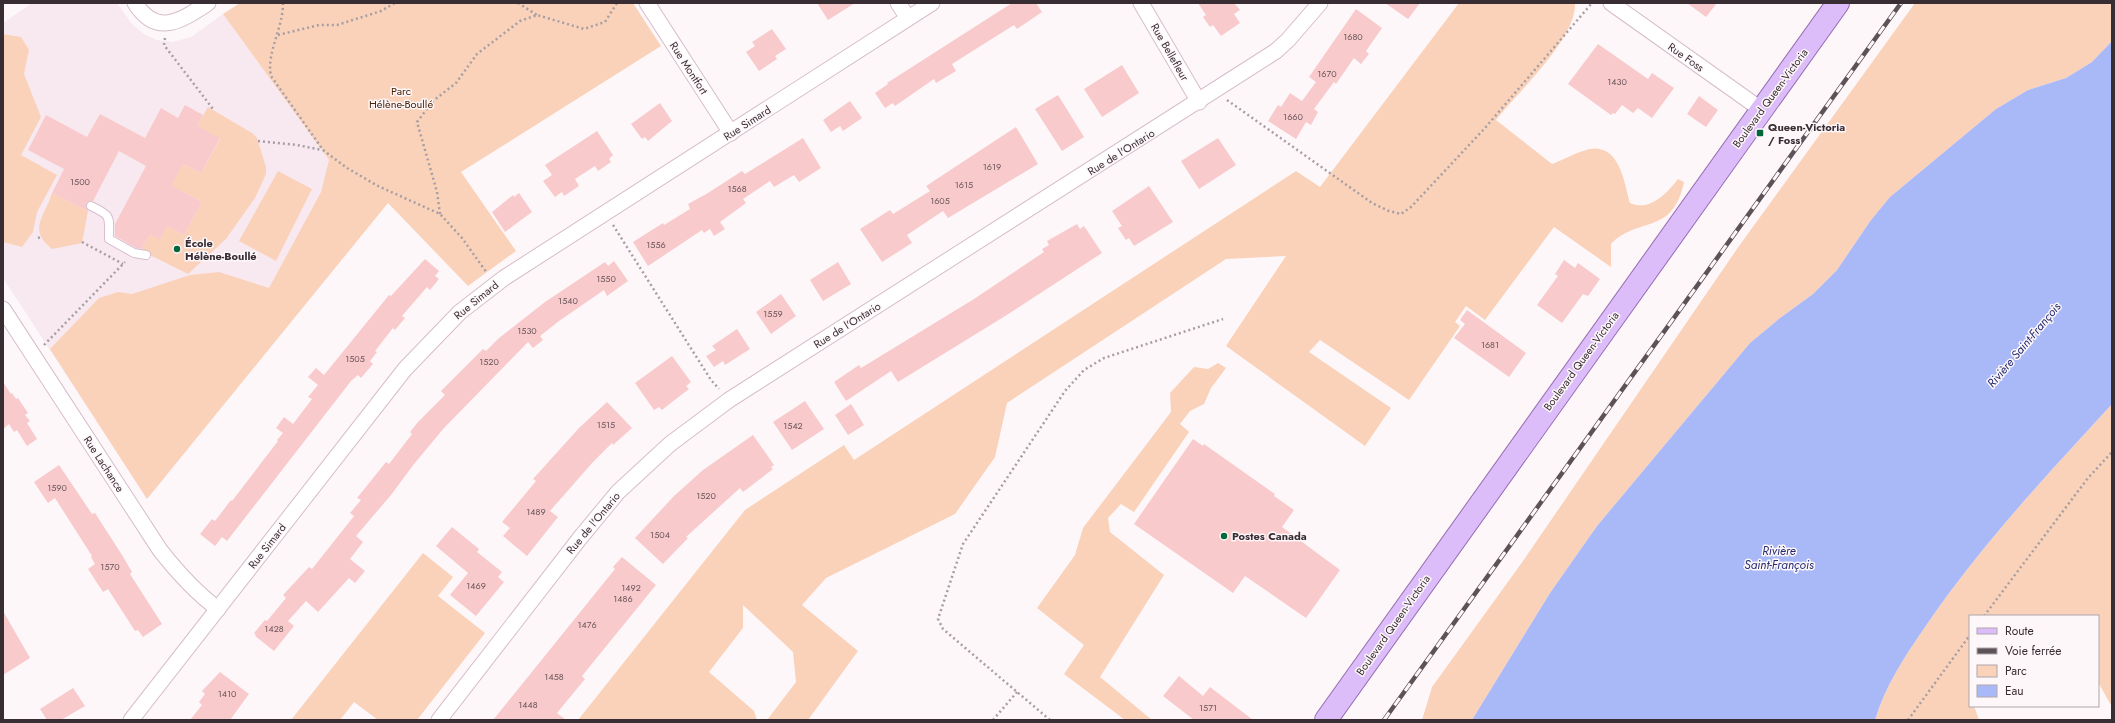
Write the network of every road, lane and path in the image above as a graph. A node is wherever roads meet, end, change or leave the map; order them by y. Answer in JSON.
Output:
{"nodes":[{"id":1,"x":135,"y":3,"type":"edge"},
{"id":2,"x":208,"y":3,"type":"edge"},
{"id":3,"x":283,"y":3,"type":"edge"},
{"id":4,"x":395,"y":3,"type":"edge"},
{"id":5,"x":518,"y":3,"type":"edge"},
{"id":6,"x":617,"y":3,"type":"edge"},
{"id":7,"x":647,"y":3,"type":"edge"},
{"id":8,"x":898,"y":3,"type":"edge"},
{"id":9,"x":932,"y":3,"type":"edge"},
{"id":10,"x":1141,"y":3,"type":"edge"},
{"id":11,"x":1320,"y":3,"type":"edge"},
{"id":12,"x":1592,"y":3,"type":"edge"},
{"id":13,"x":1611,"y":3,"type":"edge"},
{"id":14,"x":1838,"y":3,"type":"edge"},
{"id":15,"x":537,"y":15,"type":"junction"},
{"id":16,"x":908,"y":18,"type":"junction"},
{"id":17,"x":278,"y":35,"type":"junction"},
{"id":18,"x":164,"y":45,"type":"dead end"},
{"id":19,"x":1218,"y":89,"type":"junction"},
{"id":20,"x":1199,"y":102,"type":"junction"},
{"id":21,"x":212,"y":110,"type":"dead end"},
{"id":22,"x":1762,"y":110,"type":"junction"},
{"id":23,"x":731,"y":133,"type":"junction"},
{"id":24,"x":258,"y":141,"type":"dead end"},
{"id":25,"x":322,"y":150,"type":"junction"},
{"id":26,"x":91,"y":206,"type":"dead end"},
{"id":27,"x":605,"y":213,"type":"junction"},
{"id":28,"x":440,"y":214,"type":"junction"},
{"id":29,"x":82,"y":242,"type":"dead end"},
{"id":30,"x":134,"y":253,"type":"junction"},
{"id":31,"x":146,"y":255,"type":"dead end"},
{"id":32,"x":123,"y":264,"type":"junction"},
{"id":33,"x":495,"y":285,"type":"junction"},
{"id":34,"x":3,"y":309,"type":"edge"},
{"id":35,"x":1223,"y":319,"type":"dead end"},
{"id":36,"x":34,"y":356,"type":"junction"},
{"id":37,"x":729,"y":400,"type":"junction"},
{"id":38,"x":2112,"y":452,"type":"edge"},
{"id":39,"x":218,"y":609,"type":"junction"},
{"id":40,"x":1985,"y":615,"type":"edge"},
{"id":41,"x":1969,"y":636,"type":"edge"},
{"id":42,"x":1017,"y":692,"type":"junction"},
{"id":43,"x":131,"y":720,"type":"edge"},
{"id":44,"x":439,"y":720,"type":"edge"},
{"id":45,"x":993,"y":720,"type":"edge"},
{"id":46,"x":1050,"y":720,"type":"edge"},
{"id":47,"x":1326,"y":720,"type":"edge"},
{"id":48,"x":1908,"y":720,"type":"edge"}],
"edges":[{"from":1,"to":2,"type":"street"},
{"from":3,"to":17,"type":"path"},
{"from":4,"to":17,"type":"path"},
{"from":5,"to":15,"type":"path"},
{"from":6,"to":15,"type":"path"},
{"from":7,"to":23,"type":"street","name":"Rue Montfort"},
{"from":8,"to":16,"type":"street"},
{"from":9,"to":16,"type":"street","name":"Rue Simard"},
{"from":10,"to":20,"type":"street","name":"Rue Bellefleur"},
{"from":11,"to":19,"type":"street","name":"Rue de l'Ontario"},
{"from":12,"to":19,"type":"path"},
{"from":13,"to":22,"type":"street","name":"Rue Foss"},
{"from":14,"to":22,"type":"main road","name":"Boulevard Queen-Victoria"},
{"from":15,"to":28,"type":"path"},
{"from":16,"to":23,"type":"street","name":"Rue Simard"},
{"from":17,"to":25,"type":"path"},
{"from":18,"to":21,"type":"path"},
{"from":19,"to":20,"type":"street","name":"Rue de l'Ontario"},
{"from":20,"to":37,"type":"street","name":"Rue de l'Ontario"},
{"from":22,"to":47,"type":"main road","name":"Boulevard Queen-Victoria"},
{"from":23,"to":27,"type":"street","name":"Rue Simard"},
{"from":24,"to":25,"type":"path"},
{"from":25,"to":28,"type":"path"},
{"from":26,"to":30,"type":"lane"},
{"from":27,"to":33,"type":"street","name":"Rue Simard"},
{"from":27,"to":37,"type":"path"},
{"from":28,"to":33,"type":"path"},
{"from":29,"to":32,"type":"path"},
{"from":30,"to":31,"type":"lane"},
{"from":30,"to":32,"type":"path"},
{"from":32,"to":36,"type":"path"},
{"from":33,"to":39,"type":"street","name":"Rue Simard"},
{"from":34,"to":36,"type":"street","name":"Rue Lachance"},
{"from":35,"to":42,"type":"path"},
{"from":36,"to":39,"type":"street","name":"Rue Lachance"},
{"from":37,"to":44,"type":"street","name":"Rue de l'Ontario"},
{"from":38,"to":40,"type":"path"},
{"from":39,"to":43,"type":"street","name":"Rue Simard"},
{"from":41,"to":48,"type":"path"},
{"from":42,"to":45,"type":"path"},
{"from":42,"to":46,"type":"path"}]}
